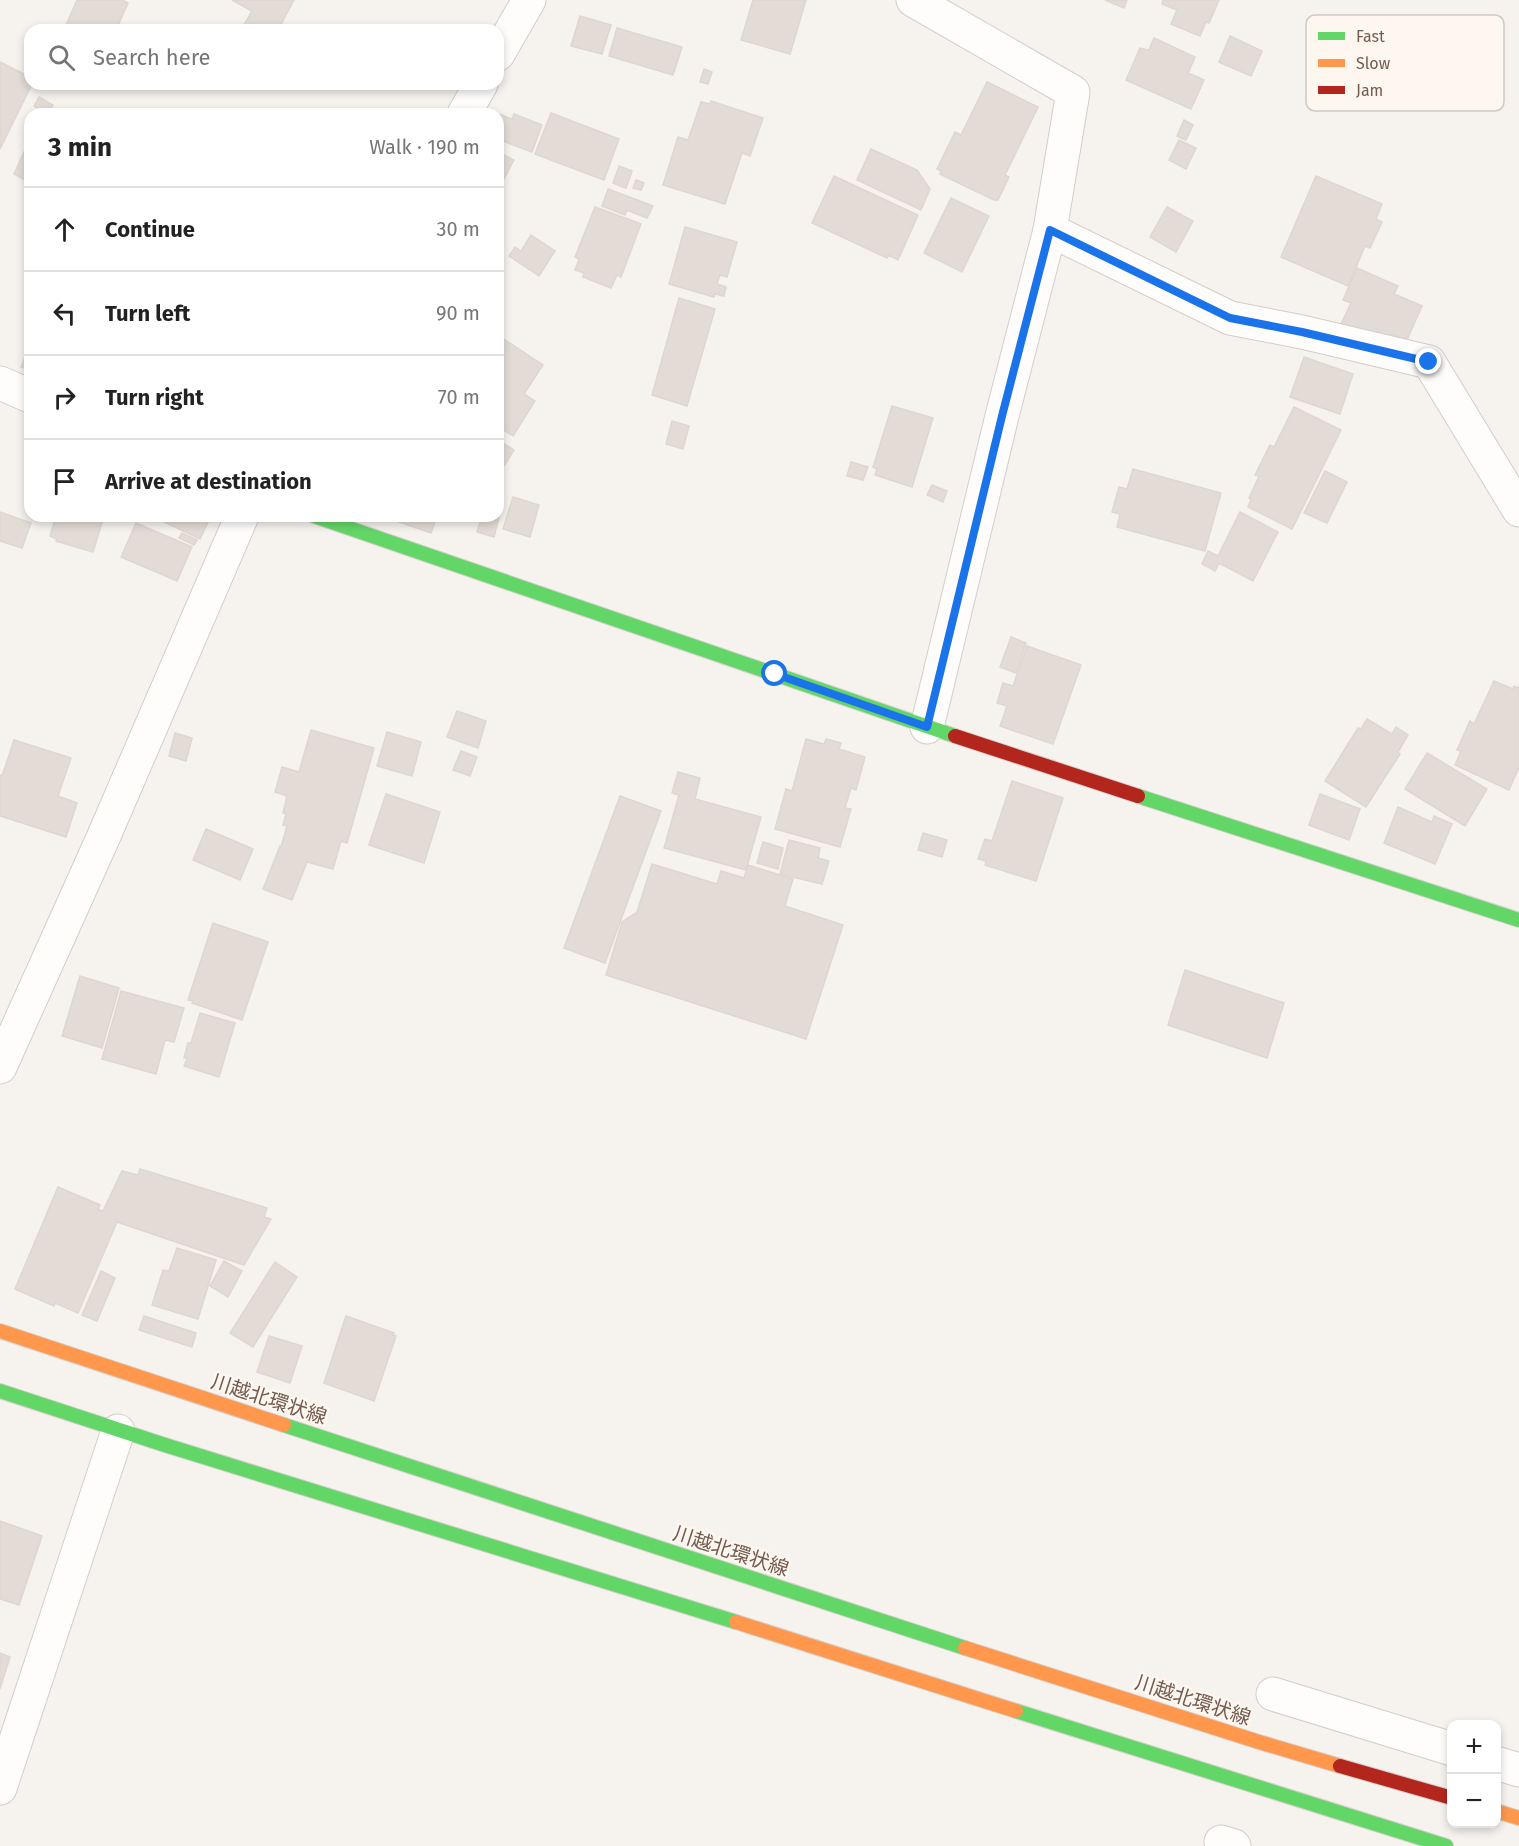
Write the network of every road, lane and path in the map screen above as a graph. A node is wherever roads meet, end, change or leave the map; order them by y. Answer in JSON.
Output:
{"nodes":[{"id":1,"x":529,"y":0,"type":"edge"},
{"id":2,"x":913,"y":0,"type":"edge"},
{"id":3,"x":504,"y":44,"type":"edge"},
{"id":4,"x":478,"y":90,"type":"edge"},
{"id":5,"x":467,"y":108,"type":"edge"},
{"id":6,"x":1050,"y":230,"type":"junction"},
{"id":7,"x":0,"y":383,"type":"edge"},
{"id":8,"x":24,"y":393,"type":"edge"},
{"id":9,"x":1519,"y":510,"type":"edge"},
{"id":10,"x":239,"y":522,"type":"edge"},
{"id":11,"x":331,"y":522,"type":"edge"},
{"id":12,"x":927,"y":727,"type":"junction"},
{"id":13,"x":1519,"y":919,"type":"edge"},
{"id":14,"x":0,"y":1067,"type":"edge"},
{"id":15,"x":0,"y":1331,"type":"edge"},
{"id":16,"x":0,"y":1391,"type":"edge"},
{"id":17,"x":118,"y":1431,"type":"junction"},
{"id":18,"x":1273,"y":1694,"type":"dead end"},
{"id":19,"x":1447,"y":1747,"type":"edge"},
{"id":20,"x":1501,"y":1764,"type":"edge"},
{"id":21,"x":1519,"y":1770,"type":"edge"},
{"id":22,"x":0,"y":1788,"type":"edge"},
{"id":23,"x":1447,"y":1797,"type":"edge"},
{"id":24,"x":1501,"y":1812,"type":"edge"},
{"id":25,"x":1519,"y":1818,"type":"edge"},
{"id":26,"x":1446,"y":1846,"type":"edge"}],
"edges":[{"from":1,"to":3,"type":"street"},
{"from":2,"to":6,"type":"street"},
{"from":4,"to":5,"type":"street"},
{"from":6,"to":9,"type":"street"},
{"from":6,"to":12,"type":"street"},
{"from":7,"to":8,"type":"street"},
{"from":10,"to":14,"type":"street"},
{"from":11,"to":12,"type":"main road"},
{"from":12,"to":13,"type":"main road"},
{"from":15,"to":23,"type":"main road","name":"川越北環状線"},
{"from":16,"to":17,"type":"main road"},
{"from":17,"to":22,"type":"street"},
{"from":17,"to":26,"type":"main road"},
{"from":18,"to":19,"type":"street"},
{"from":20,"to":21,"type":"street"},
{"from":24,"to":25,"type":"main road"}]}
